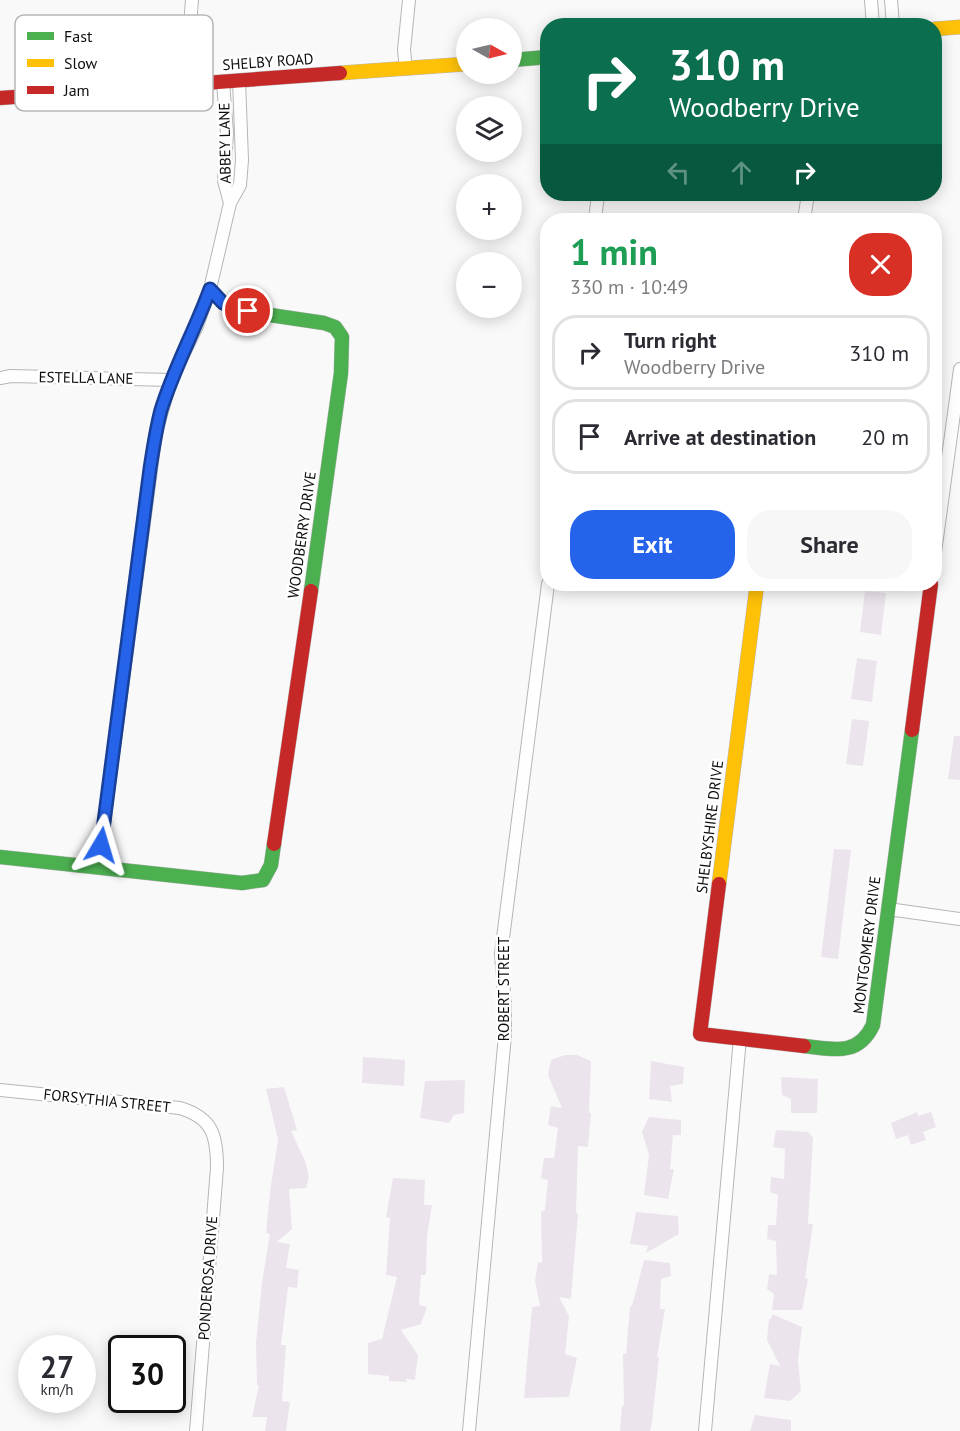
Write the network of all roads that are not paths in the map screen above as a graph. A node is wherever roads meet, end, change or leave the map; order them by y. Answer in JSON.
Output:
{"nodes":[{"id":1,"x":192,"y":0,"type":"edge"},
{"id":2,"x":409,"y":0,"type":"edge"},
{"id":3,"x":871,"y":0,"type":"edge"},
{"id":4,"x":891,"y":0,"type":"edge"},
{"id":5,"x":191,"y":15,"type":"edge"},
{"id":6,"x":872,"y":18,"type":"edge"},
{"id":7,"x":892,"y":18,"type":"edge"},
{"id":8,"x":960,"y":27,"type":"edge"},
{"id":9,"x":942,"y":28,"type":"edge"},
{"id":10,"x":540,"y":58,"type":"edge"},
{"id":11,"x":522,"y":59,"type":"edge"},
{"id":12,"x":456,"y":65,"type":"edge"},
{"id":13,"x":406,"y":69,"type":"junction"},
{"id":14,"x":239,"y":80,"type":"junction"},
{"id":15,"x":223,"y":82,"type":"junction"},
{"id":16,"x":213,"y":83,"type":"edge"},
{"id":17,"x":15,"y":97,"type":"edge"},
{"id":18,"x":0,"y":98,"type":"edge"},
{"id":19,"x":230,"y":203,"type":"junction"},
{"id":20,"x":210,"y":289,"type":"junction"},
{"id":21,"x":960,"y":369,"type":"edge"},
{"id":22,"x":0,"y":378,"type":"edge"},
{"id":23,"x":171,"y":380,"type":"junction"},
{"id":24,"x":942,"y":501,"type":"edge"},
{"id":25,"x":547,"y":591,"type":"edge"},
{"id":26,"x":757,"y":591,"type":"edge"},
{"id":27,"x":930,"y":591,"type":"edge"},
{"id":28,"x":0,"y":857,"type":"edge"},
{"id":29,"x":98,"y":868,"type":"junction"},
{"id":30,"x":888,"y":909,"type":"junction"},
{"id":31,"x":960,"y":919,"type":"edge"},
{"id":32,"x":740,"y":1038,"type":"junction"},
{"id":33,"x":0,"y":1090,"type":"edge"},
{"id":34,"x":209,"y":1126,"type":"joint"},
{"id":35,"x":196,"y":1431,"type":"edge"},
{"id":36,"x":469,"y":1431,"type":"edge"},
{"id":37,"x":705,"y":1431,"type":"edge"}],
"edges":[{"from":1,"to":5,"type":"street"},
{"from":2,"to":13,"type":"street"},
{"from":3,"to":6,"type":"street"},
{"from":4,"to":7,"type":"street"},
{"from":8,"to":9,"type":"street"},
{"from":10,"to":11,"type":"street"},
{"from":12,"to":13,"type":"street","name":"SHELBY ROAD"},
{"from":13,"to":14,"type":"street","name":"SHELBY ROAD"},
{"from":14,"to":15,"type":"street","name":"SHELBY ROAD"},
{"from":14,"to":19,"type":"street","name":"ABBEY LANE"},
{"from":15,"to":16,"type":"street","name":"SHELBY ROAD"},
{"from":15,"to":19,"type":"street","name":"ABBEY LANE"},
{"from":17,"to":18,"type":"street","name":"SHELBY ROAD"},
{"from":19,"to":20,"type":"street","name":"ABBEY LANE"},
{"from":20,"to":23,"type":"street","name":"ABBEY LANE"},
{"from":20,"to":29,"type":"street","name":"WOODBERRY DRIVE"},
{"from":21,"to":24,"type":"street"},
{"from":22,"to":23,"type":"street","name":"ESTELLA LANE"},
{"from":23,"to":29,"type":"street","name":"ABBEY LANE"},
{"from":25,"to":36,"type":"street","name":"ROBERT STREET"},
{"from":26,"to":32,"type":"street","name":"SHELBYSHIRE DRIVE"},
{"from":27,"to":30,"type":"street","name":"MONTGOMERY DRIVE"},
{"from":28,"to":29,"type":"street"},
{"from":30,"to":31,"type":"street"},
{"from":30,"to":32,"type":"street","name":"MONTGOMERY DRIVE"},
{"from":32,"to":37,"type":"street"},
{"from":33,"to":34,"type":"street","name":"FORSYTHIA STREET"},
{"from":34,"to":35,"type":"street","name":"PONDEROSA DRIVE"}]}
